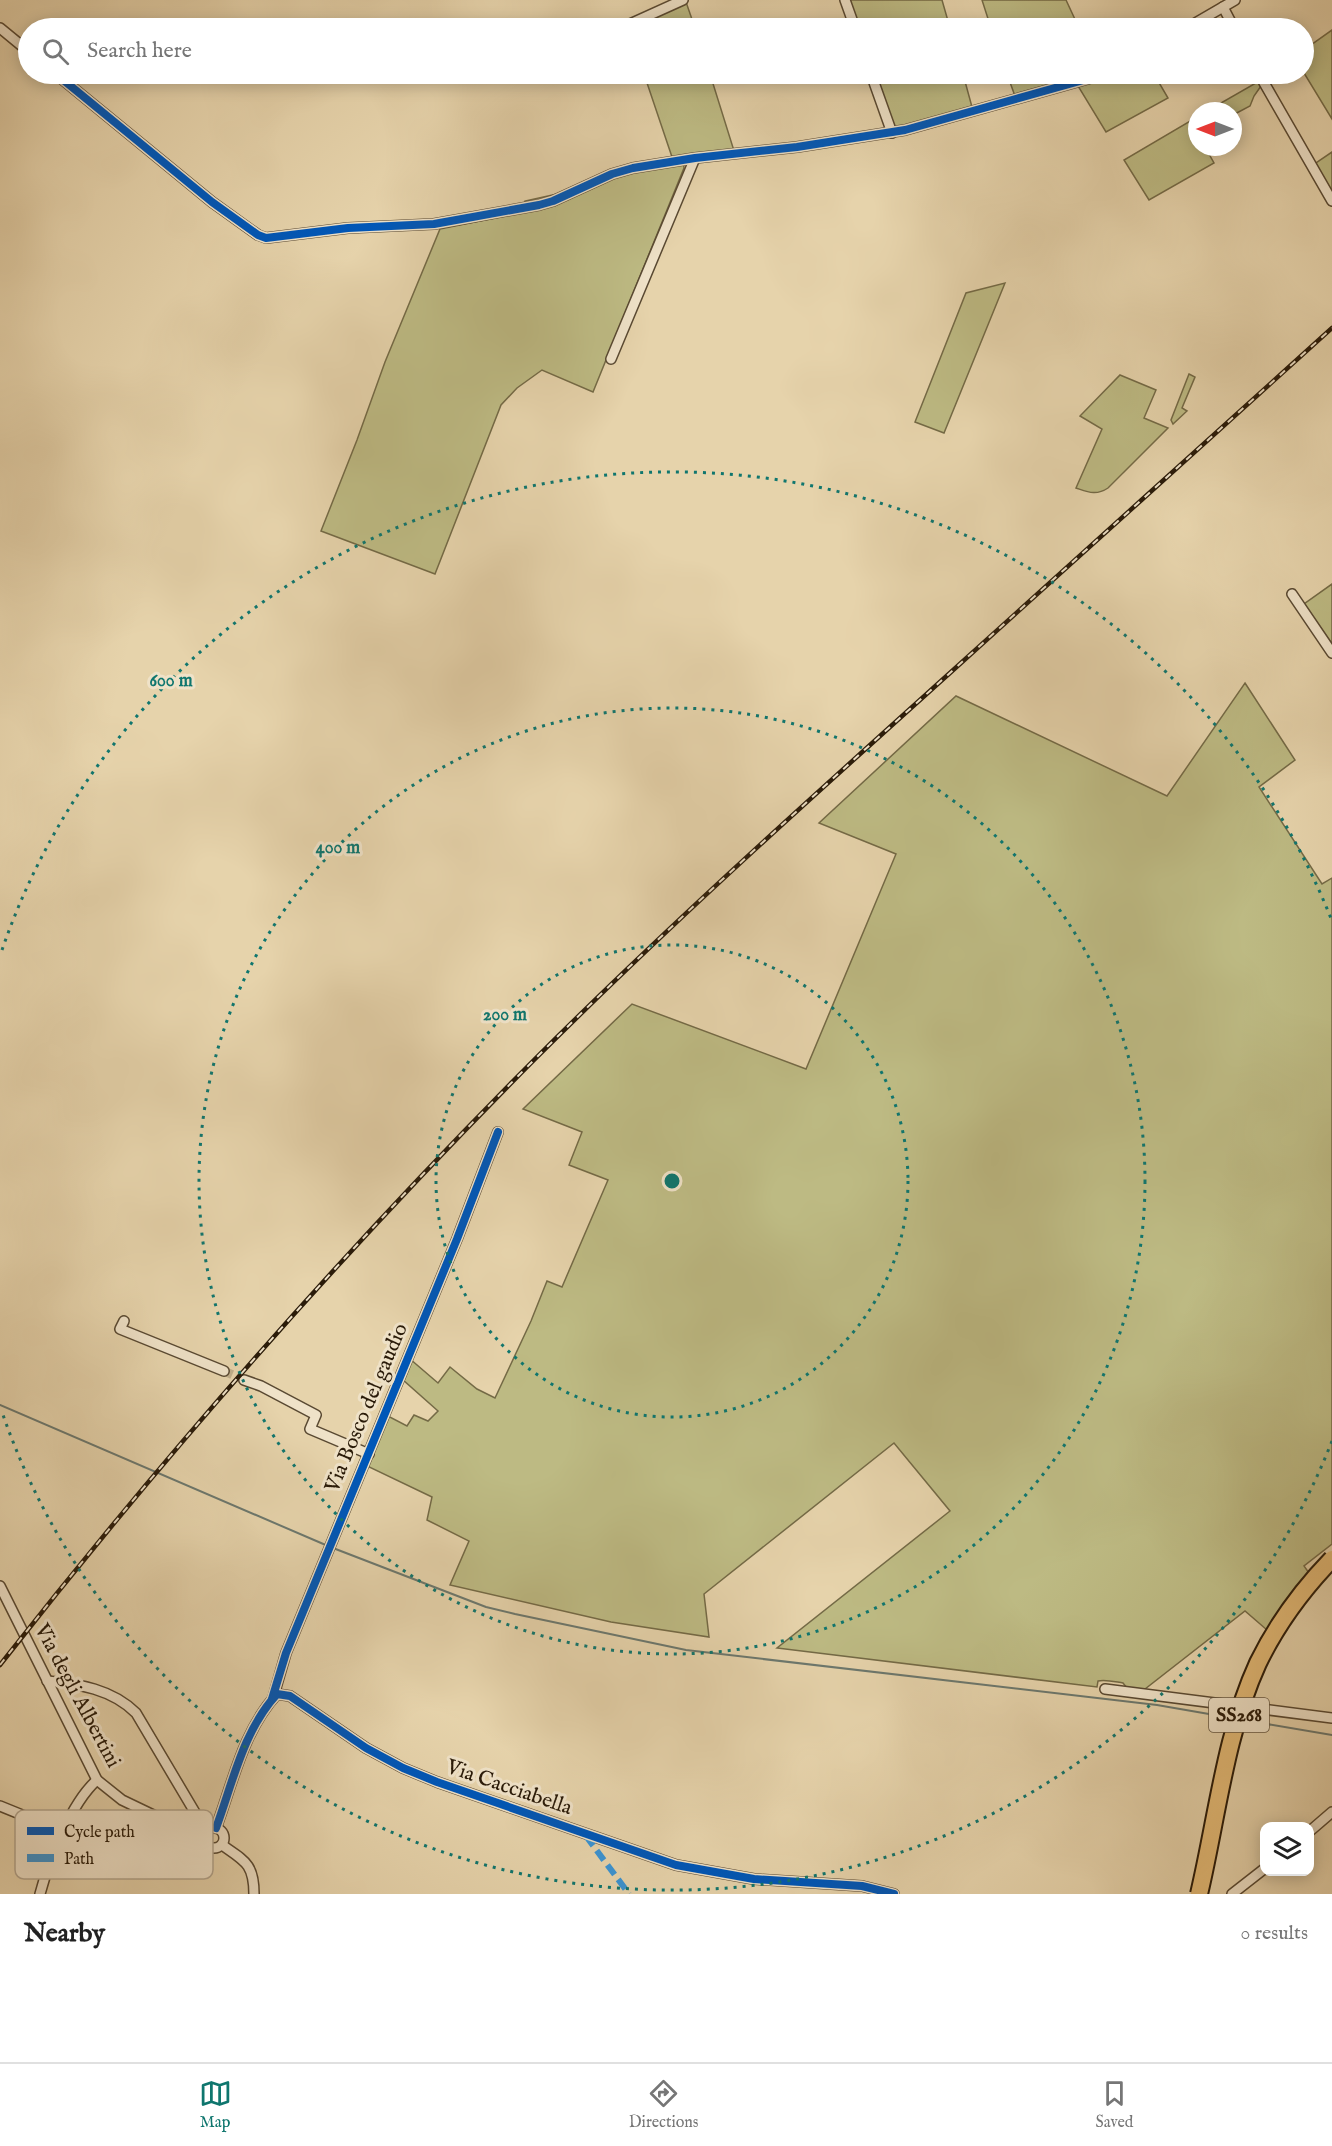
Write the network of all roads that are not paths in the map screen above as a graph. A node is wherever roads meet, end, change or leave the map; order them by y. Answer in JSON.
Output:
{"nodes":[{"id":1,"x":683,"y":0,"type":"edge"},
{"id":2,"x":845,"y":0,"type":"edge"},
{"id":3,"x":1235,"y":0,"type":"edge"},
{"id":4,"x":1222,"y":7,"type":"junction"},
{"id":5,"x":643,"y":18,"type":"edge"},
{"id":6,"x":851,"y":18,"type":"edge"},
{"id":7,"x":1204,"y":18,"type":"edge"},
{"id":8,"x":1228,"y":18,"type":"edge"},
{"id":9,"x":0,"y":28,"type":"edge"},
{"id":10,"x":18,"y":43,"type":"edge"},
{"id":11,"x":68,"y":84,"type":"edge"},
{"id":12,"x":875,"y":84,"type":"edge"},
{"id":13,"x":1069,"y":84,"type":"edge"},
{"id":14,"x":1264,"y":84,"type":"edge"},
{"id":15,"x":892,"y":133,"type":"junction"},
{"id":16,"x":695,"y":158,"type":"junction"},
{"id":17,"x":1332,"y":201,"type":"edge"},
{"id":18,"x":611,"y":359,"type":"dead end"},
{"id":19,"x":1293,"y":594,"type":"dead end"},
{"id":20,"x":1332,"y":653,"type":"edge"},
{"id":21,"x":498,"y":1132,"type":"dead end"},
{"id":22,"x":124,"y":1321,"type":"dead end"},
{"id":23,"x":224,"y":1371,"type":"tunnel mouth"},
{"id":24,"x":244,"y":1380,"type":"tunnel mouth"},
{"id":25,"x":369,"y":1454,"type":"junction"},
{"id":26,"x":1332,"y":1559,"type":"edge"},
{"id":27,"x":0,"y":1586,"type":"edge"},
{"id":28,"x":47,"y":1681,"type":"junction"},
{"id":29,"x":1105,"y":1689,"type":"dead end"},
{"id":30,"x":272,"y":1699,"type":"junction"},
{"id":31,"x":1332,"y":1718,"type":"edge"},
{"id":32,"x":97,"y":1780,"type":"junction"},
{"id":33,"x":0,"y":1806,"type":"edge"},
{"id":34,"x":76,"y":1810,"type":"edge"},
{"id":35,"x":143,"y":1810,"type":"edge"},
{"id":36,"x":196,"y":1810,"type":"edge"},
{"id":37,"x":15,"y":1812,"type":"edge"},
{"id":38,"x":1332,"y":1812,"type":"edge"},
{"id":39,"x":213,"y":1822,"type":"edge"},
{"id":40,"x":1314,"y":1828,"type":"edge"},
{"id":41,"x":213,"y":1832,"type":"edge"},
{"id":42,"x":222,"y":1845,"type":"junction"},
{"id":43,"x":213,"y":1848,"type":"edge"},
{"id":44,"x":1260,"y":1872,"type":"edge"},
{"id":45,"x":45,"y":1879,"type":"edge"},
{"id":46,"x":40,"y":1894,"type":"edge"},
{"id":47,"x":254,"y":1894,"type":"edge"},
{"id":48,"x":894,"y":1894,"type":"edge"},
{"id":49,"x":1199,"y":1894,"type":"edge"},
{"id":50,"x":1232,"y":1894,"type":"edge"}],
"edges":[{"from":1,"to":5,"type":"street"},
{"from":2,"to":6,"type":"street"},
{"from":3,"to":4,"type":"street"},
{"from":4,"to":7,"type":"street"},
{"from":4,"to":8,"type":"street"},
{"from":9,"to":10,"type":"street"},
{"from":11,"to":16,"type":"street"},
{"from":12,"to":15,"type":"street"},
{"from":13,"to":15,"type":"street"},
{"from":14,"to":17,"type":"street"},
{"from":15,"to":16,"type":"street"},
{"from":16,"to":18,"type":"street"},
{"from":19,"to":20,"type":"street"},
{"from":21,"to":25,"type":"street","name":"Via Bosco del gaudio"},
{"from":22,"to":23,"type":"street"},
{"from":24,"to":25,"type":"street"},
{"from":25,"to":30,"type":"street","name":"Via Bosco del gaudio"},
{"from":26,"to":49,"type":"highway","number":"SS268","bridge":true},
{"from":27,"to":28,"type":"street","name":"Via degli Albertini"},
{"from":28,"to":32,"type":"street","name":"Via degli Albertini"},
{"from":28,"to":36,"type":"street"},
{"from":29,"to":31,"type":"street"},
{"from":30,"to":39,"type":"street"},
{"from":30,"to":48,"type":"street","name":"Via Cacciabella"},
{"from":32,"to":34,"type":"street"},
{"from":32,"to":35,"type":"street","name":"Via degli Albertini"},
{"from":33,"to":37,"type":"street"},
{"from":38,"to":40,"type":"street"},
{"from":41,"to":42,"type":"street"},
{"from":42,"to":43,"type":"street"},
{"from":42,"to":47,"type":"street"},
{"from":44,"to":50,"type":"street"},
{"from":45,"to":46,"type":"street"}]}
